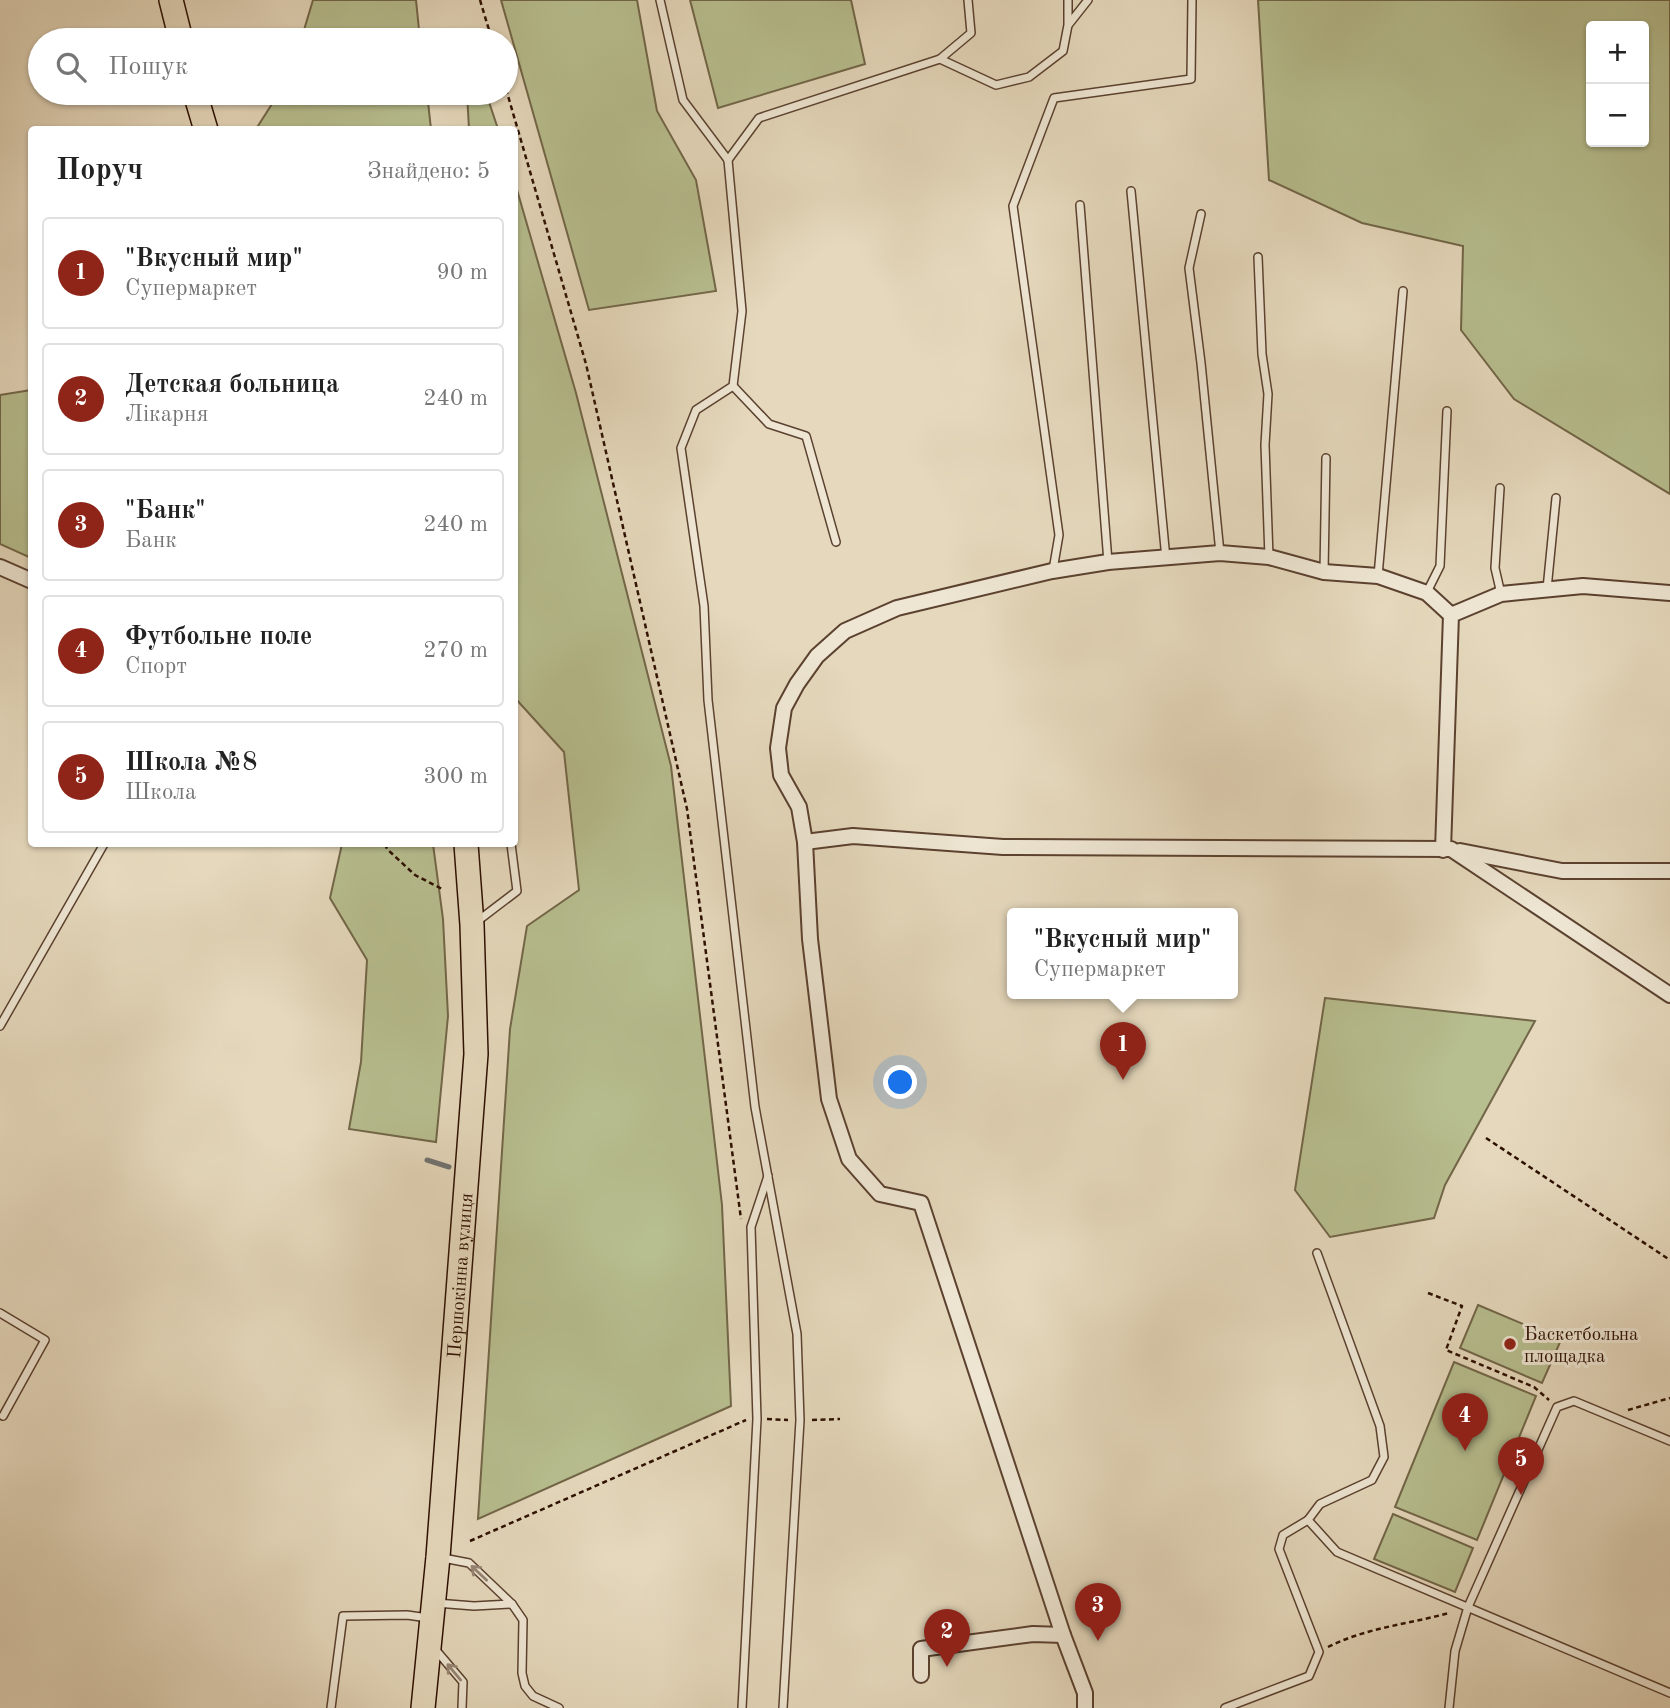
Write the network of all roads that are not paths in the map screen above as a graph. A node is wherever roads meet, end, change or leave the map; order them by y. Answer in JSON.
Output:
{"nodes":[{"id":1,"x":171,"y":0,"type":"edge"},
{"id":2,"x":660,"y":0,"type":"edge"},
{"id":3,"x":968,"y":0,"type":"edge"},
{"id":4,"x":1068,"y":0,"type":"edge"},
{"id":5,"x":1088,"y":0,"type":"edge"},
{"id":6,"x":1192,"y":0,"type":"edge"},
{"id":7,"x":1068,"y":25,"type":"junction"},
{"id":8,"x":178,"y":28,"type":"edge"},
{"id":9,"x":940,"y":59,"type":"junction"},
{"id":10,"x":199,"y":105,"type":"edge"},
{"id":11,"x":205,"y":126,"type":"edge"},
{"id":12,"x":728,"y":160,"type":"junction"},
{"id":13,"x":1130,"y":191,"type":"dead end"},
{"id":14,"x":1080,"y":205,"type":"dead end"},
{"id":15,"x":1201,"y":214,"type":"dead end"},
{"id":16,"x":1258,"y":257,"type":"dead end"},
{"id":17,"x":1403,"y":291,"type":"dead end"},
{"id":18,"x":733,"y":386,"type":"junction"},
{"id":19,"x":1447,"y":411,"type":"dead end"},
{"id":20,"x":1326,"y":458,"type":"dead end"},
{"id":21,"x":1500,"y":488,"type":"dead end"},
{"id":22,"x":1556,"y":498,"type":"dead end"},
{"id":23,"x":836,"y":542,"type":"dead end"},
{"id":24,"x":1220,"y":553,"type":"junction"},
{"id":25,"x":1269,"y":557,"type":"junction"},
{"id":26,"x":1166,"y":559,"type":"junction"},
{"id":27,"x":1108,"y":562,"type":"junction"},
{"id":28,"x":0,"y":567,"type":"edge"},
{"id":29,"x":1052,"y":571,"type":"junction"},
{"id":30,"x":1324,"y":572,"type":"junction"},
{"id":31,"x":1378,"y":576,"type":"junction"},
{"id":32,"x":28,"y":579,"type":"edge"},
{"id":33,"x":1547,"y":589,"type":"junction"},
{"id":34,"x":1427,"y":593,"type":"junction"},
{"id":35,"x":1670,"y":593,"type":"edge"},
{"id":36,"x":1501,"y":594,"type":"junction"},
{"id":37,"x":1451,"y":615,"type":"junction"},
{"id":38,"x":805,"y":842,"type":"junction"},
{"id":39,"x":102,"y":847,"type":"edge"},
{"id":40,"x":466,"y":847,"type":"edge"},
{"id":41,"x":512,"y":847,"type":"edge"},
{"id":42,"x":1447,"y":850,"type":"junction"},
{"id":43,"x":1669,"y":871,"type":"edge"},
{"id":44,"x":472,"y":925,"type":"junction"},
{"id":45,"x":1670,"y":995,"type":"edge"},
{"id":46,"x":0,"y":1026,"type":"edge"},
{"id":47,"x":768,"y":1176,"type":"junction"},
{"id":48,"x":1317,"y":1253,"type":"dead end"},
{"id":49,"x":0,"y":1313,"type":"edge"},
{"id":50,"x":3,"y":1416,"type":"dead end"},
{"id":51,"x":1670,"y":1441,"type":"edge"},
{"id":52,"x":1308,"y":1520,"type":"junction"},
{"id":53,"x":438,"y":1557,"type":"junction"},
{"id":54,"x":512,"y":1604,"type":"junction"},
{"id":55,"x":1468,"y":1607,"type":"junction"},
{"id":56,"x":433,"y":1610,"type":"junction"},
{"id":57,"x":1063,"y":1635,"type":"junction"},
{"id":58,"x":429,"y":1642,"type":"junction"},
{"id":59,"x":921,"y":1675,"type":"dead end"},
{"id":60,"x":1670,"y":1693,"type":"edge"},
{"id":61,"x":331,"y":1708,"type":"edge"},
{"id":62,"x":422,"y":1708,"type":"edge"},
{"id":63,"x":462,"y":1708,"type":"edge"},
{"id":64,"x":559,"y":1708,"type":"edge"},
{"id":65,"x":742,"y":1708,"type":"edge"},
{"id":66,"x":783,"y":1708,"type":"edge"},
{"id":67,"x":1085,"y":1708,"type":"edge"},
{"id":68,"x":1225,"y":1708,"type":"edge"},
{"id":69,"x":1450,"y":1708,"type":"edge"}],
"edges":[{"from":1,"to":8,"type":"highway"},
{"from":2,"to":12,"type":"lane"},
{"from":3,"to":9,"type":"lane"},
{"from":4,"to":7,"type":"lane"},
{"from":5,"to":7,"type":"lane"},
{"from":6,"to":29,"type":"lane"},
{"from":7,"to":9,"type":"lane"},
{"from":9,"to":12,"type":"lane"},
{"from":10,"to":11,"type":"highway"},
{"from":12,"to":18,"type":"lane"},
{"from":13,"to":26,"type":"lane"},
{"from":14,"to":27,"type":"lane"},
{"from":15,"to":24,"type":"lane"},
{"from":16,"to":25,"type":"lane"},
{"from":17,"to":31,"type":"lane"},
{"from":18,"to":23,"type":"lane"},
{"from":18,"to":47,"type":"lane"},
{"from":19,"to":34,"type":"lane"},
{"from":20,"to":30,"type":"lane"},
{"from":21,"to":36,"type":"lane"},
{"from":22,"to":33,"type":"lane"},
{"from":24,"to":25,"type":"street"},
{"from":24,"to":26,"type":"street"},
{"from":25,"to":30,"type":"street"},
{"from":26,"to":27,"type":"street"},
{"from":27,"to":29,"type":"street"},
{"from":28,"to":32,"type":"street"},
{"from":29,"to":38,"type":"street"},
{"from":30,"to":31,"type":"street"},
{"from":31,"to":34,"type":"street"},
{"from":33,"to":35,"type":"street"},
{"from":33,"to":36,"type":"street"},
{"from":34,"to":37,"type":"street"},
{"from":36,"to":37,"type":"street"},
{"from":37,"to":42,"type":"street"},
{"from":38,"to":42,"type":"street"},
{"from":38,"to":57,"type":"street"},
{"from":39,"to":46,"type":"lane"},
{"from":40,"to":44,"type":"highway","name":"Першокінна вулиця"},
{"from":41,"to":44,"type":"lane"},
{"from":42,"to":43,"type":"street"},
{"from":42,"to":45,"type":"street"},
{"from":44,"to":53,"type":"highway","name":"Першокінна вулиця"},
{"from":47,"to":65,"type":"lane"},
{"from":47,"to":66,"type":"lane"},
{"from":48,"to":52,"type":"lane"},
{"from":49,"to":50,"type":"lane"},
{"from":51,"to":55,"type":"lane"},
{"from":52,"to":55,"type":"lane"},
{"from":52,"to":68,"type":"lane"},
{"from":54,"to":53,"type":"lane","one_way":true},
{"from":53,"to":56,"type":"highway","name":"Першокінна вулиця"},
{"from":54,"to":56,"type":"lane"},
{"from":54,"to":64,"type":"lane"},
{"from":55,"to":60,"type":"lane"},
{"from":55,"to":69,"type":"lane"},
{"from":56,"to":58,"type":"highway","name":"Першокінна вулиця"},
{"from":56,"to":61,"type":"lane"},
{"from":57,"to":59,"type":"street"},
{"from":57,"to":67,"type":"street"},
{"from":58,"to":62,"type":"highway","name":"Першокінна вулиця"},
{"from":63,"to":58,"type":"lane","one_way":true}]}
